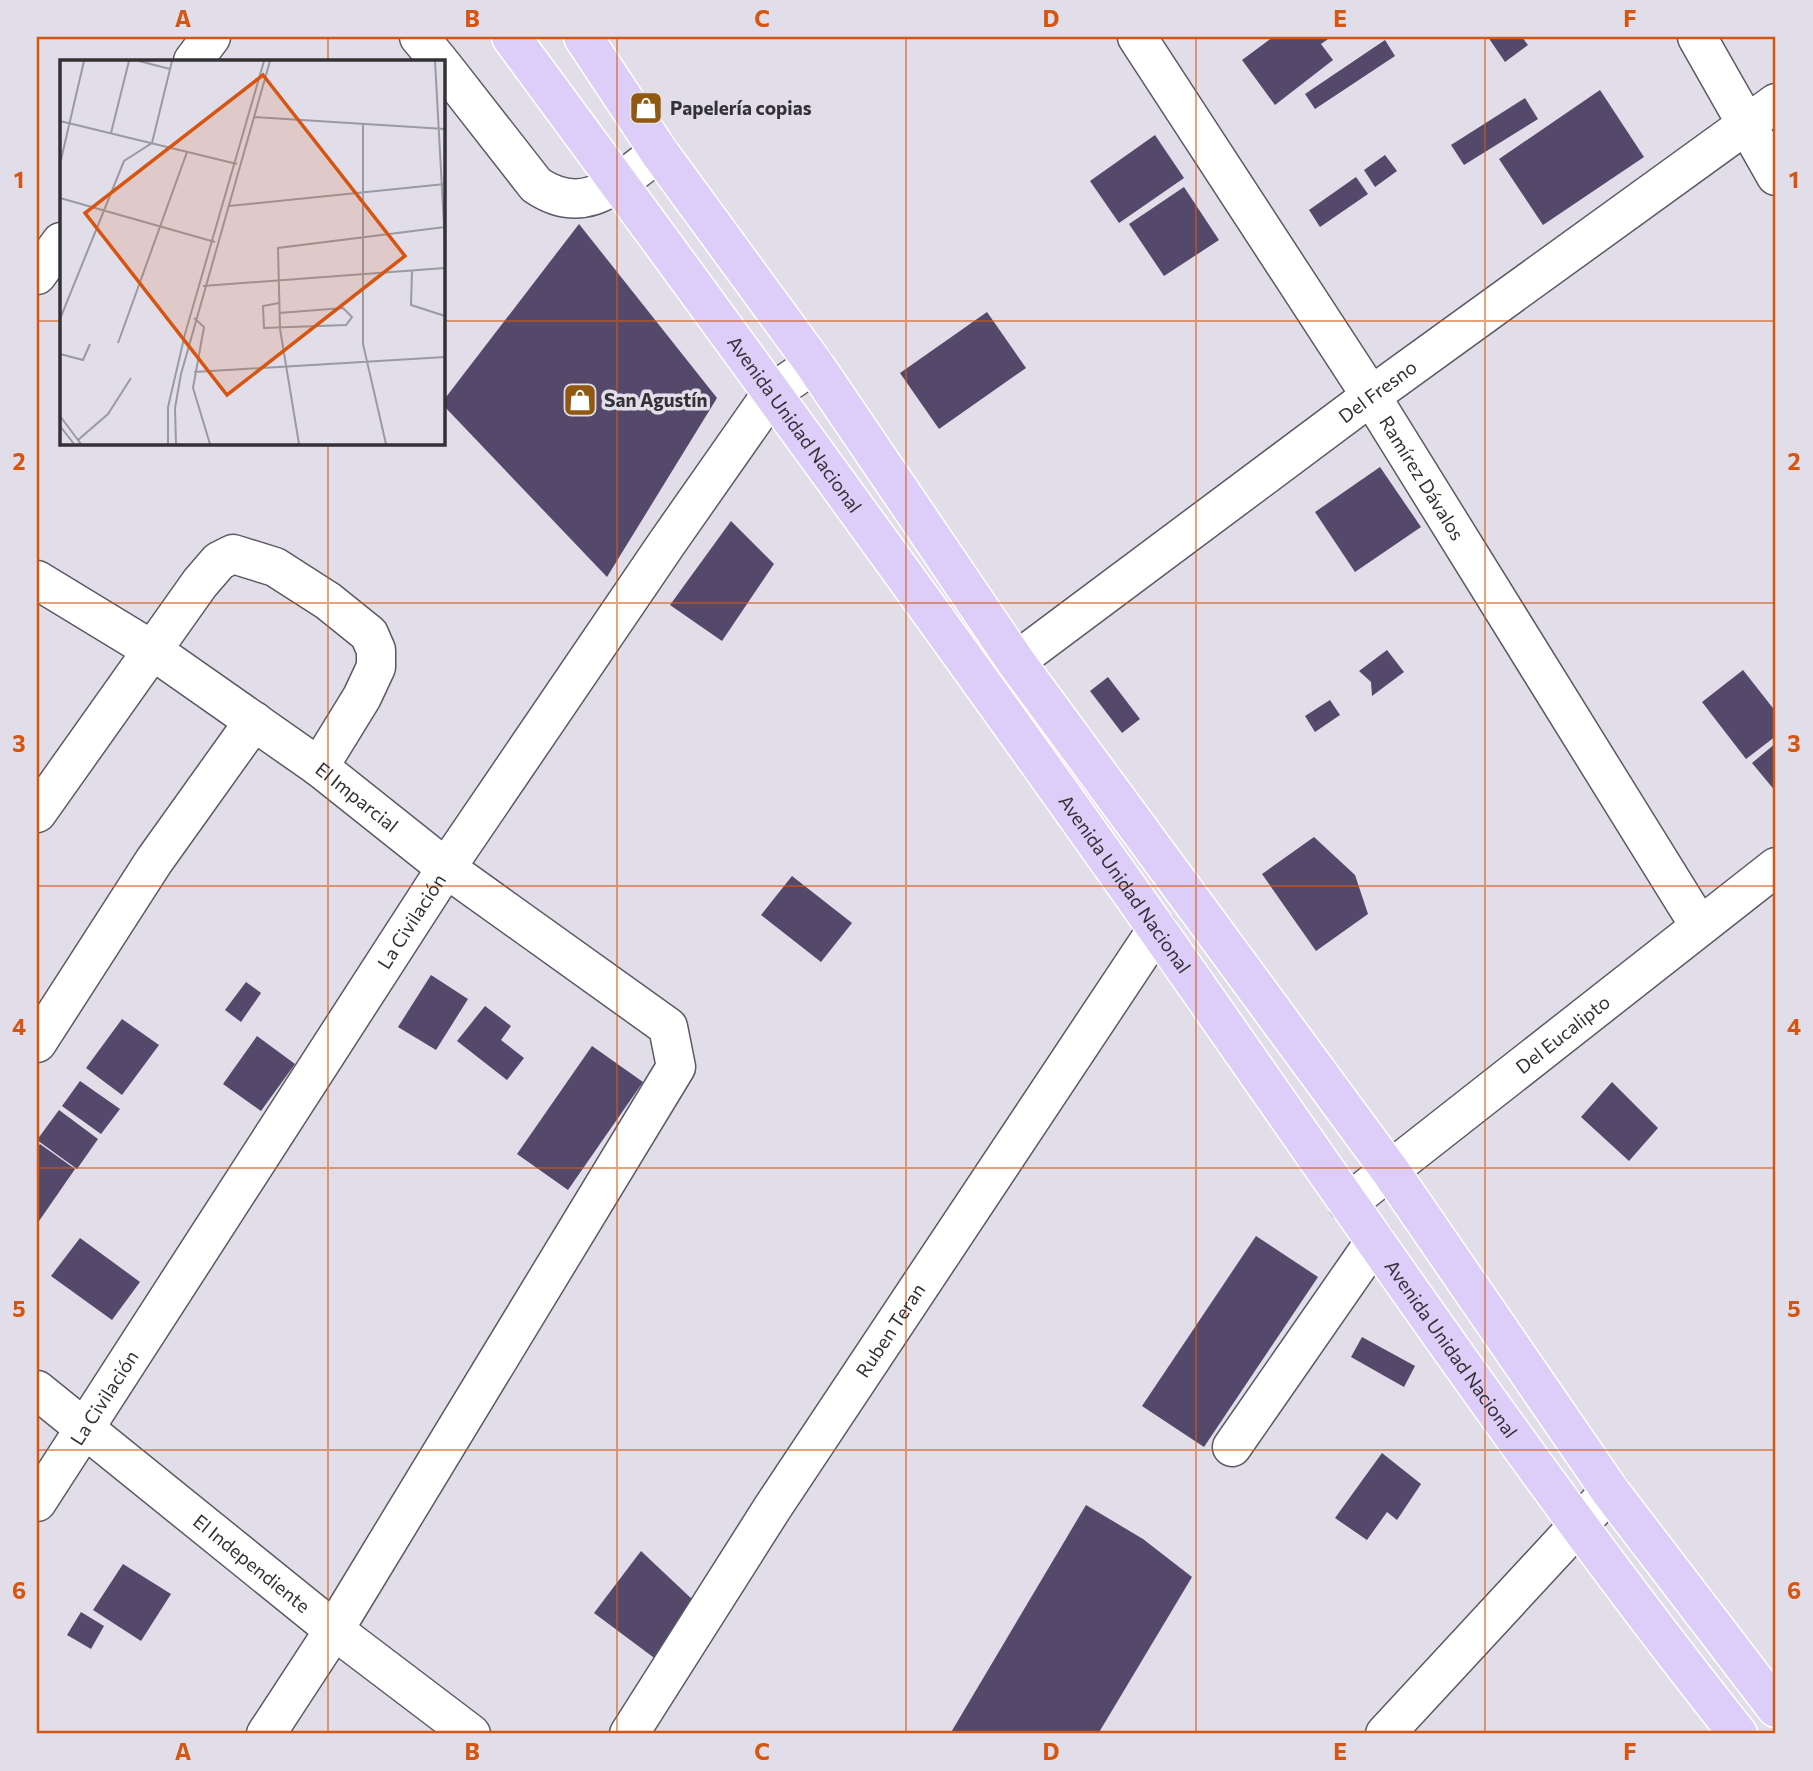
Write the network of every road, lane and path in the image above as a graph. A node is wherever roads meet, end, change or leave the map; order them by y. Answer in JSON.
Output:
{"nodes":[{"id":1,"x":211,"y":37,"type":"edge"},
{"id":2,"x":419,"y":37,"type":"edge"},
{"id":3,"x":511,"y":37,"type":"edge"},
{"id":4,"x":583,"y":37,"type":"edge"},
{"id":5,"x":1138,"y":37,"type":"edge"},
{"id":6,"x":1697,"y":37,"type":"edge"},
{"id":7,"x":194,"y":60,"type":"edge"},
{"id":8,"x":438,"y":60,"type":"edge"},
{"id":9,"x":444,"y":67,"type":"edge"},
{"id":10,"x":1762,"y":114,"type":"edge"},
{"id":11,"x":659,"y":152,"type":"junction"},
{"id":12,"x":1776,"y":176,"type":"edge"},
{"id":13,"x":618,"y":182,"type":"junction"},
{"id":14,"x":60,"y":243,"type":"edge"},
{"id":15,"x":37,"y":275,"type":"edge"},
{"id":16,"x":814,"y":364,"type":"junction"},
{"id":17,"x":772,"y":393,"type":"junction"},
{"id":18,"x":1371,"y":396,"type":"junction"},
{"id":19,"x":37,"y":580,"type":"edge"},
{"id":20,"x":152,"y":650,"type":"junction"},
{"id":21,"x":1016,"y":662,"type":"junction"},
{"id":22,"x":982,"y":686,"type":"junction"},
{"id":23,"x":254,"y":720,"type":"junction"},
{"id":24,"x":319,"y":767,"type":"junction"},
{"id":25,"x":37,"y":813,"type":"edge"},
{"id":26,"x":1776,"y":867,"type":"edge"},
{"id":27,"x":446,"y":868,"type":"junction"},
{"id":28,"x":1699,"y":925,"type":"junction"},
{"id":29,"x":1157,"y":929,"type":"junction"},
{"id":30,"x":37,"y":1043,"type":"edge"},
{"id":31,"x":1391,"y":1172,"type":"junction"},
{"id":32,"x":1348,"y":1203,"type":"junction"},
{"id":33,"x":1375,"y":1241,"type":"junction"},
{"id":34,"x":37,"y":1390,"type":"edge"},
{"id":35,"x":85,"y":1430,"type":"junction"},
{"id":36,"x":1232,"y":1447,"type":"dead end"},
{"id":37,"x":1610,"y":1491,"type":"junction"},
{"id":38,"x":37,"y":1502,"type":"edge"},
{"id":39,"x":1577,"y":1525,"type":"junction"},
{"id":40,"x":334,"y":1630,"type":"junction"},
{"id":41,"x":1776,"y":1708,"type":"edge"},
{"id":42,"x":265,"y":1734,"type":"edge"},
{"id":43,"x":471,"y":1734,"type":"edge"},
{"id":44,"x":629,"y":1734,"type":"edge"},
{"id":45,"x":1385,"y":1734,"type":"edge"},
{"id":46,"x":1738,"y":1734,"type":"edge"}],
"edges":[{"from":1,"to":7,"type":"street"},
{"from":2,"to":8,"type":"street"},
{"from":3,"to":13,"type":"main road","name":"Avenida Unidad Nacional"},
{"from":4,"to":11,"type":"main road"},
{"from":5,"to":18,"type":"street","name":"Ramírez Dávalos"},
{"from":6,"to":10,"type":"street"},
{"from":9,"to":13,"type":"street"},
{"from":10,"to":12,"type":"street"},
{"from":10,"to":18,"type":"street","name":"Del Fresno"},
{"from":11,"to":13,"type":"street"},
{"from":11,"to":16,"type":"main road"},
{"from":13,"to":17,"type":"main road","name":"Avenida Unidad Nacional"},
{"from":14,"to":15,"type":"street"},
{"from":16,"to":17,"type":"street","name":"La Civilación"},
{"from":16,"to":21,"type":"main road"},
{"from":17,"to":22,"type":"main road","name":"Avenida Unidad Nacional"},
{"from":17,"to":27,"type":"street","name":"La Civilación"},
{"from":18,"to":21,"type":"street","name":"Del Fresno"},
{"from":18,"to":28,"type":"street","name":"Ramírez Dávalos"},
{"from":19,"to":20,"type":"street","name":"El Imparcial"},
{"from":20,"to":23,"type":"street","name":"El Imparcial"},
{"from":20,"to":24,"type":"street"},
{"from":20,"to":25,"type":"street"},
{"from":21,"to":22,"type":"street","name":"Del Fresno"},
{"from":21,"to":31,"type":"main road"},
{"from":22,"to":29,"type":"main road","name":"Avenida Unidad Nacional"},
{"from":23,"to":24,"type":"street","name":"El Imparcial"},
{"from":23,"to":30,"type":"street"},
{"from":24,"to":27,"type":"street","name":"El Imparcial"},
{"from":26,"to":28,"type":"street","name":"Del Eucalipto"},
{"from":27,"to":35,"type":"street","name":"La Civilación"},
{"from":27,"to":40,"type":"street","name":"El Imparcial"},
{"from":28,"to":31,"type":"street","name":"Del Eucalipto"},
{"from":29,"to":32,"type":"main road","name":"Avenida Unidad Nacional"},
{"from":29,"to":44,"type":"street","name":"Ruben Teran"},
{"from":31,"to":32,"type":"street","name":"Del Eucalipto"},
{"from":31,"to":37,"type":"main road"},
{"from":32,"to":33,"type":"main road","name":"Avenida Unidad Nacional"},
{"from":33,"to":36,"type":"street"},
{"from":33,"to":39,"type":"main road","name":"Avenida Unidad Nacional"},
{"from":34,"to":35,"type":"street","name":"El Independiente"},
{"from":35,"to":38,"type":"street","name":"La Civilación"},
{"from":35,"to":40,"type":"street","name":"El Independiente"},
{"from":37,"to":39,"type":"street"},
{"from":37,"to":41,"type":"main road"},
{"from":39,"to":45,"type":"street"},
{"from":39,"to":46,"type":"main road","name":"Avenida Unidad Nacional"},
{"from":40,"to":42,"type":"street"},
{"from":40,"to":43,"type":"street","name":"El Independiente"}]}
